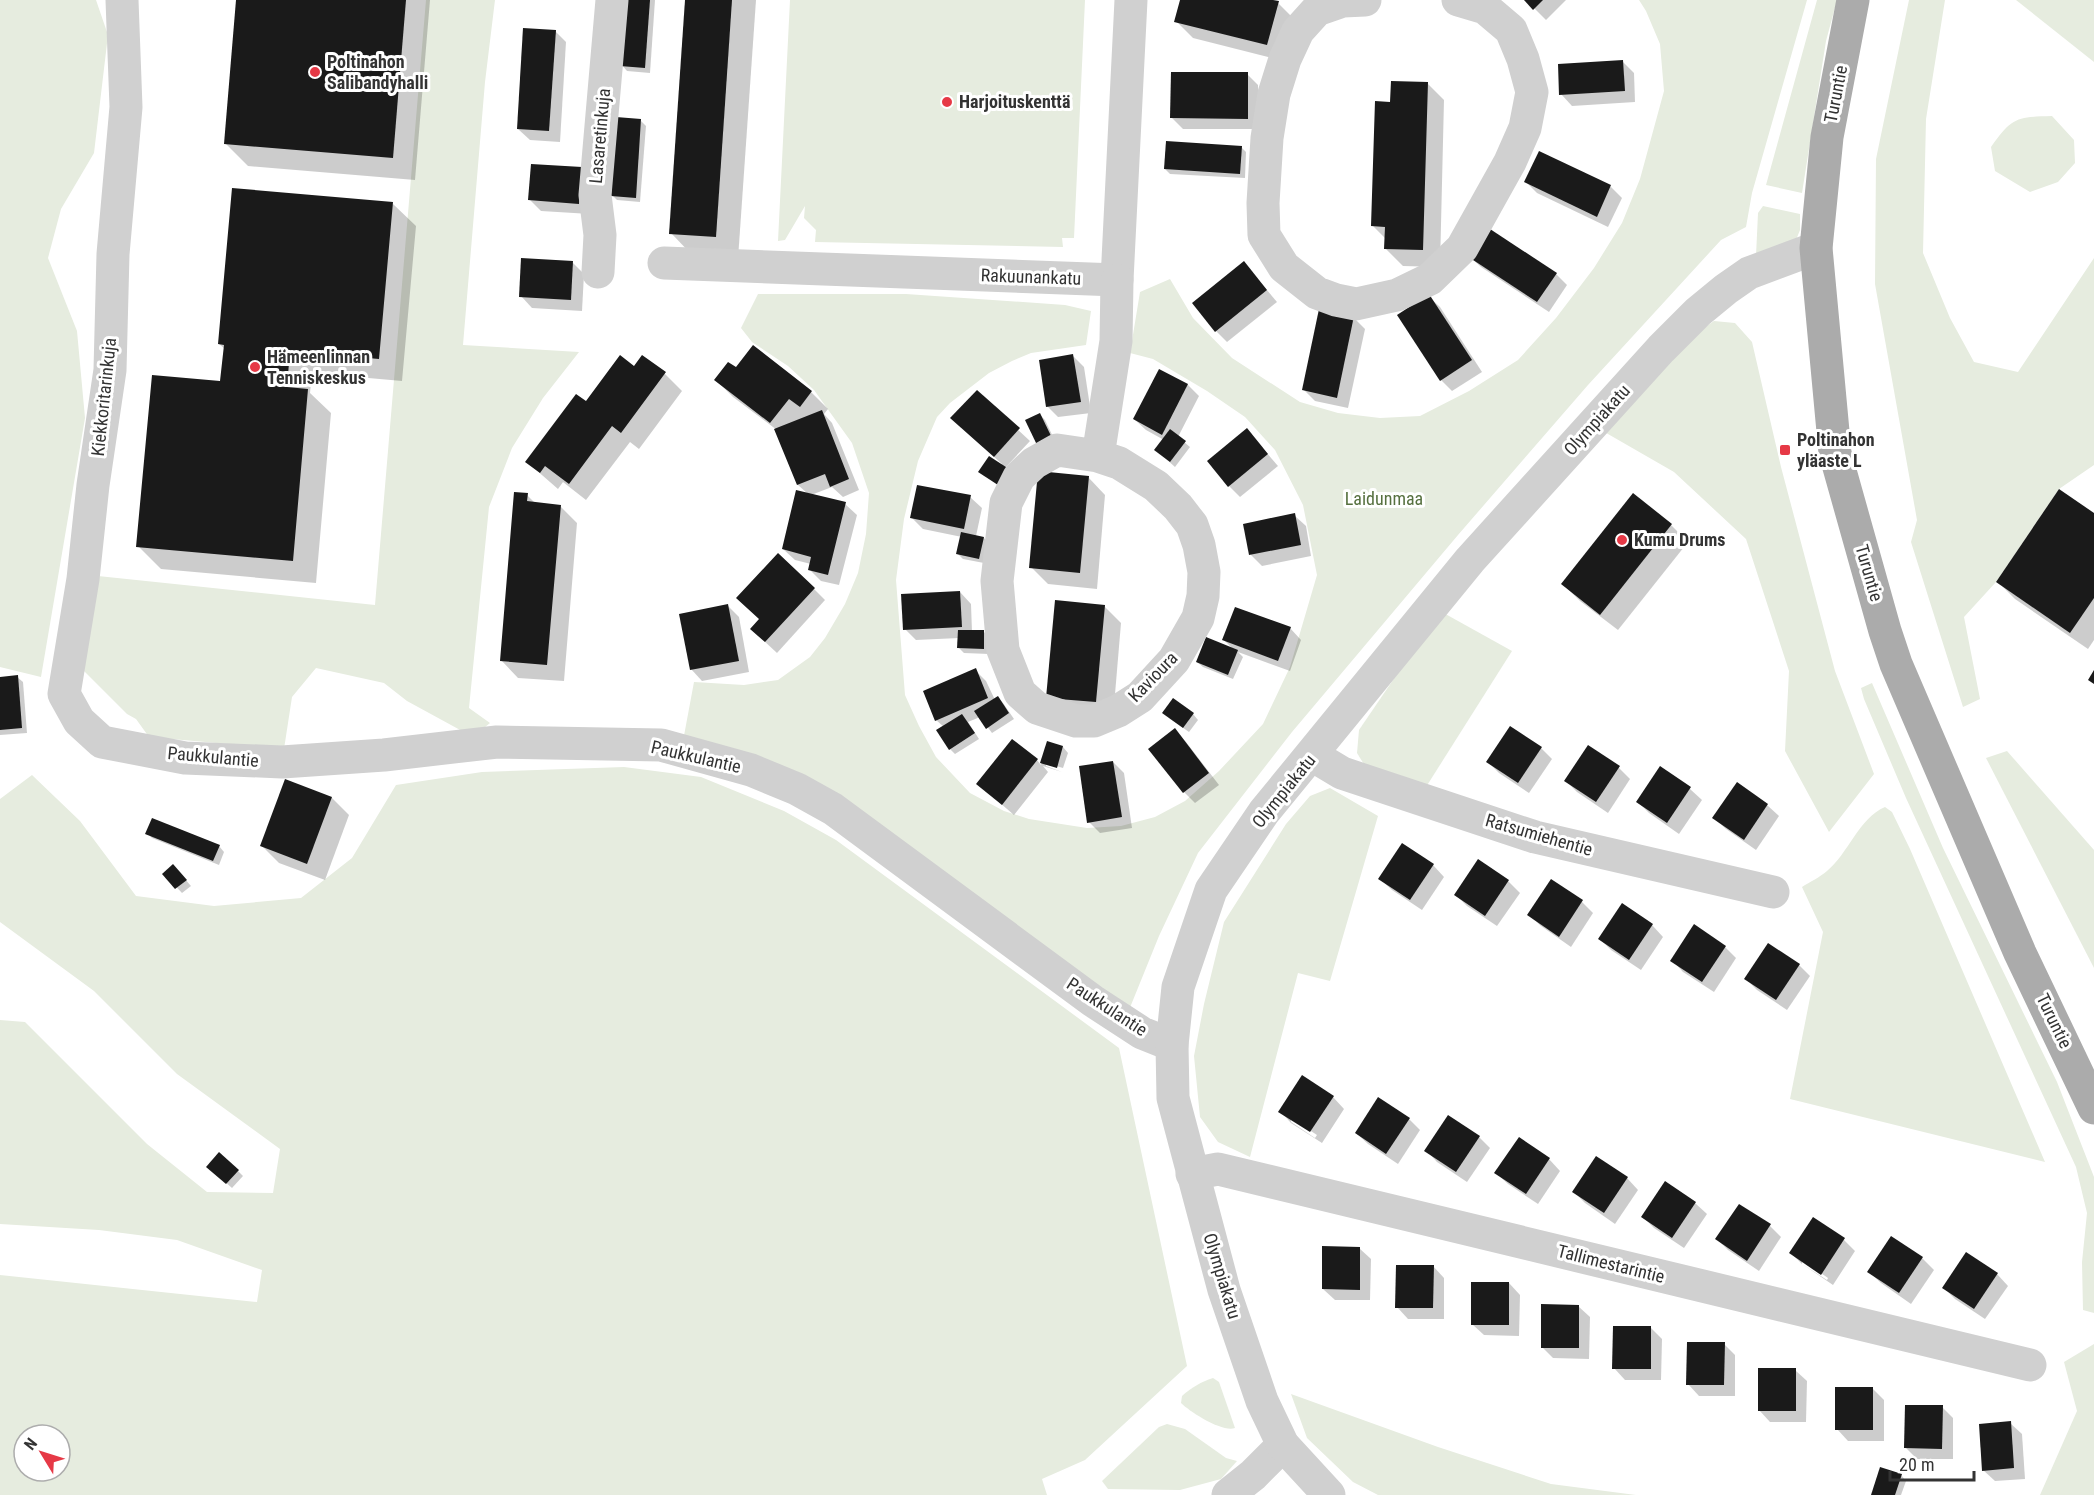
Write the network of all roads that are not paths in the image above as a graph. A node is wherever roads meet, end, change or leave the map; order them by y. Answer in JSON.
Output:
{"nodes":[{"id":1,"x":122,"y":0,"type":"edge"},
{"id":2,"x":612,"y":0,"type":"edge"},
{"id":3,"x":1131,"y":0,"type":"edge"},
{"id":4,"x":1365,"y":0,"type":"edge"},
{"id":5,"x":1458,"y":0,"type":"edge"},
{"id":6,"x":1853,"y":0,"type":"edge"},
{"id":7,"x":1816,"y":248,"type":"junction"},
{"id":8,"x":664,"y":262,"type":"dead end"},
{"id":9,"x":598,"y":272,"type":"dead end"},
{"id":10,"x":1117,"y":280,"type":"junction"},
{"id":11,"x":1098,"y":456,"type":"junction"},
{"id":12,"x":102,"y":742,"type":"joint"},
{"id":13,"x":1312,"y":755,"type":"junction"},
{"id":14,"x":1773,"y":892,"type":"dead end"},
{"id":15,"x":1172,"y":1045,"type":"junction"},
{"id":16,"x":2094,"y":1108,"type":"edge"},
{"id":17,"x":1192,"y":1174,"type":"junction"},
{"id":18,"x":2030,"y":1365,"type":"dead end"},
{"id":19,"x":1283,"y":1445,"type":"junction"},
{"id":20,"x":1228,"y":1495,"type":"edge"},
{"id":21,"x":1329,"y":1495,"type":"edge"}],
"edges":[{"from":1,"to":12,"type":"street","name":"Kiekkoritarinkuja"},
{"from":2,"to":9,"type":"street","name":"Lasaretinkuja"},
{"from":3,"to":10,"type":"street"},
{"from":4,"to":5,"type":"street"},
{"from":6,"to":7,"type":"main road","name":"Turuntie"},
{"from":7,"to":13,"type":"street","name":"Olympiakatu"},
{"from":7,"to":16,"type":"main road","name":"Turuntie"},
{"from":8,"to":10,"type":"street","name":"Rakuunankatu"},
{"from":10,"to":11,"type":"street"},
{"from":11,"to":11,"type":"street","name":"Kavioura"},
{"from":12,"to":15,"type":"street","name":"Paukkulantie"},
{"from":13,"to":14,"type":"street","name":"Ratsumiehentie"},
{"from":13,"to":15,"type":"street","name":"Olympiakatu"},
{"from":15,"to":17,"type":"street","name":"Olympiakatu"},
{"from":17,"to":18,"type":"street","name":"Tallimestarintie"},
{"from":17,"to":19,"type":"street","name":"Olympiakatu"},
{"from":19,"to":20,"type":"street"},
{"from":19,"to":21,"type":"street","name":"Olympiakatu"}]}
